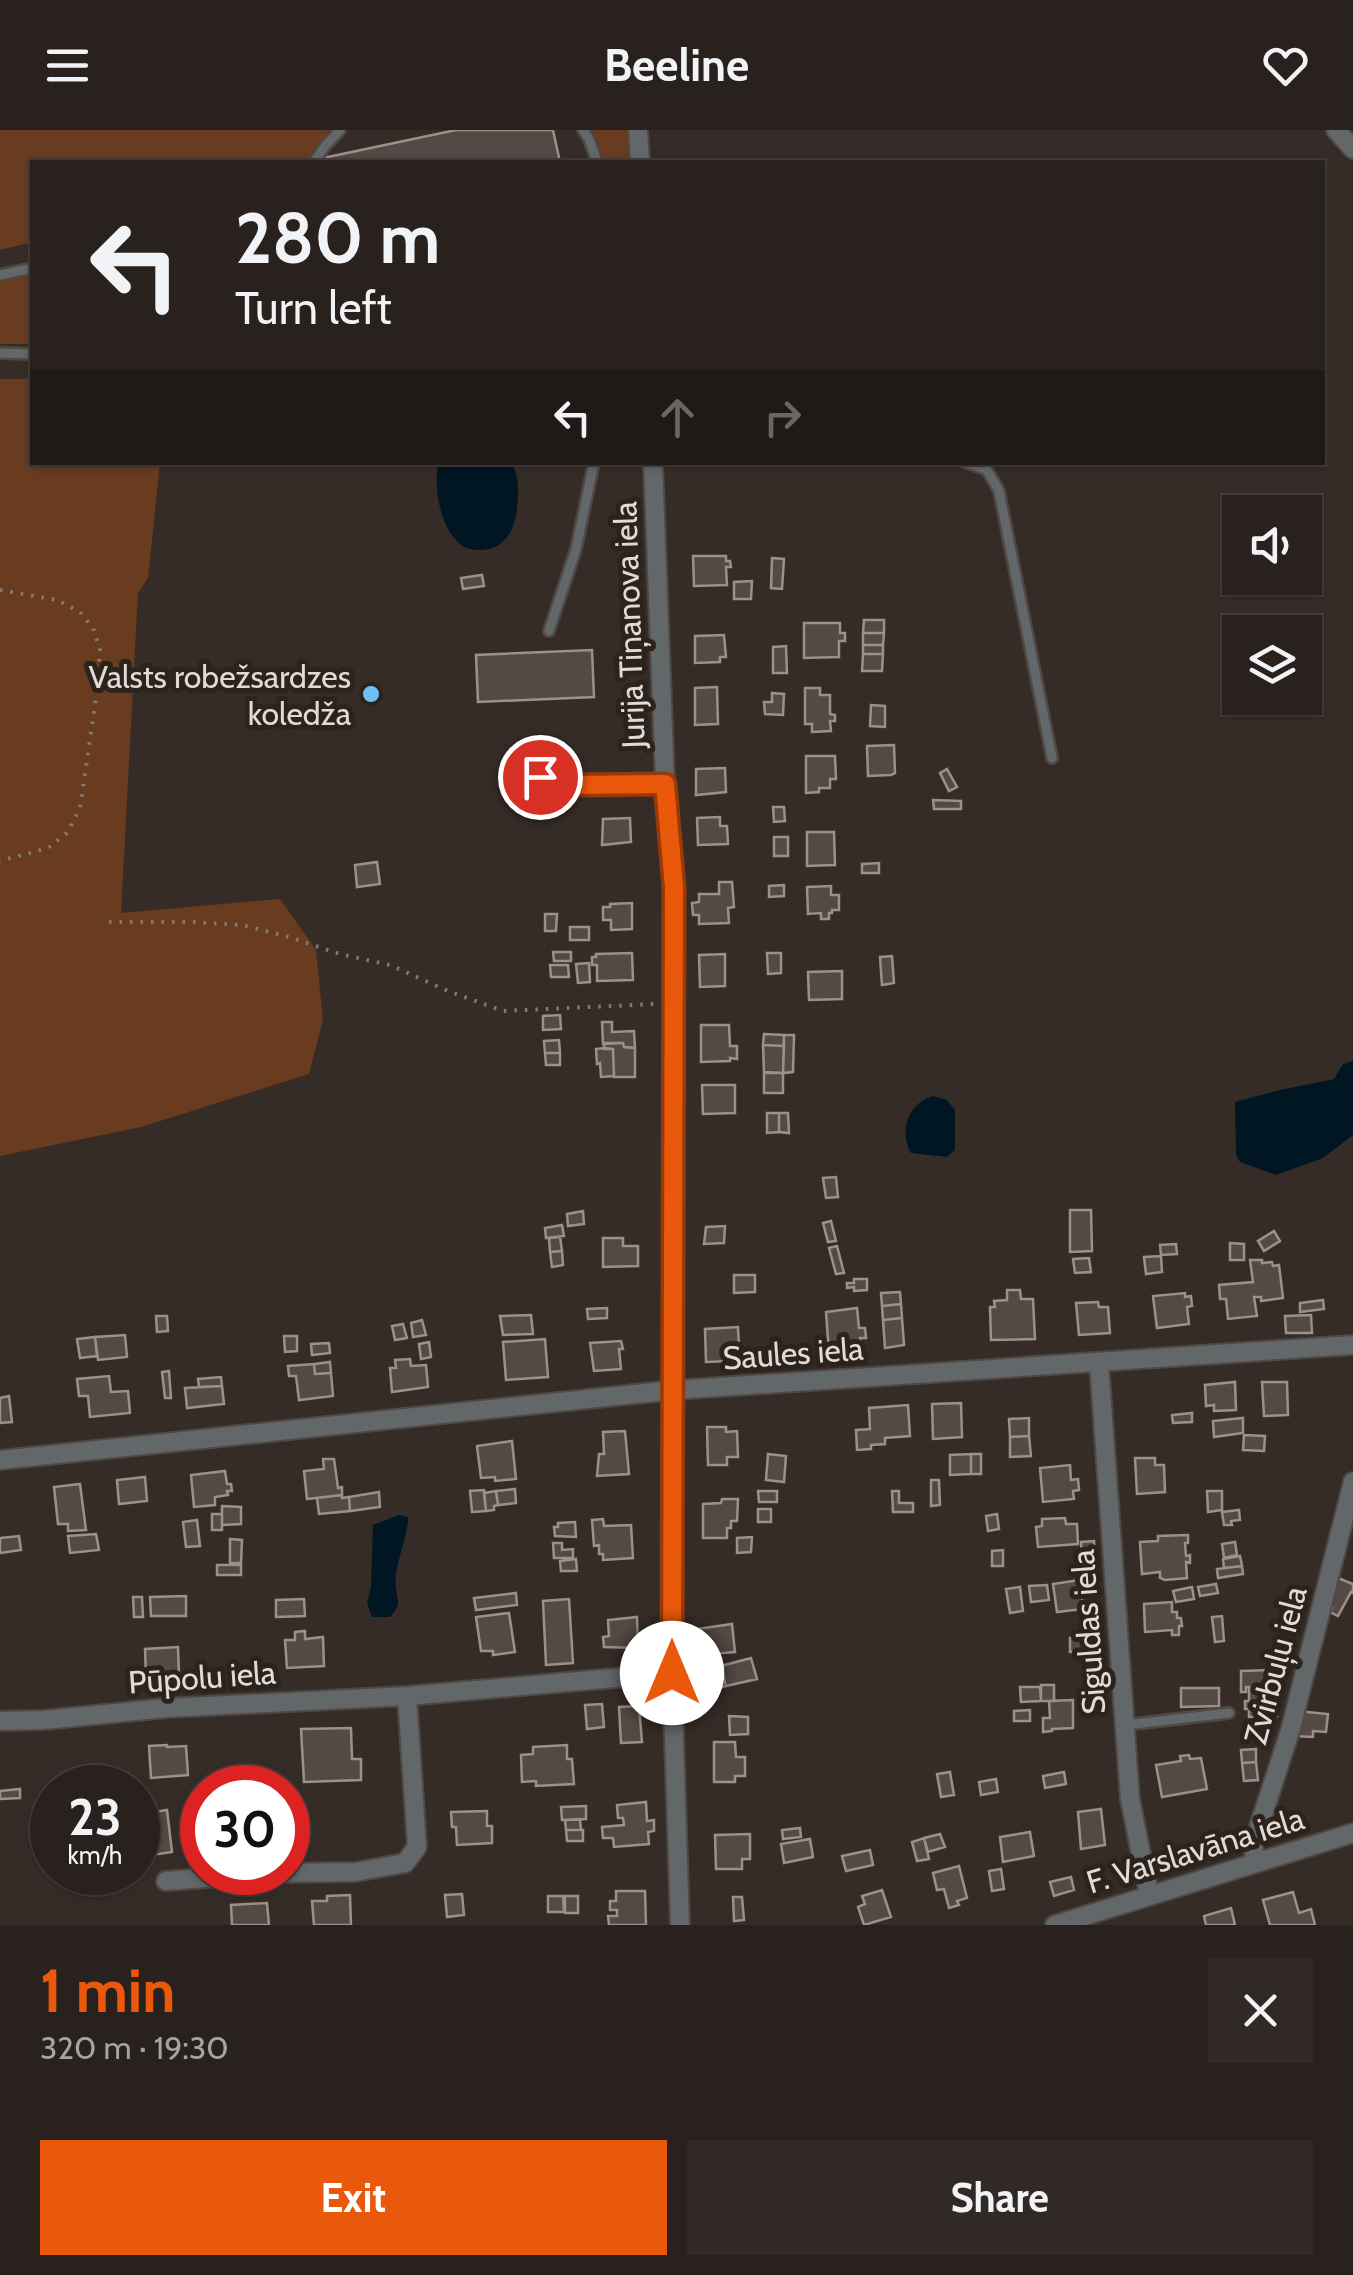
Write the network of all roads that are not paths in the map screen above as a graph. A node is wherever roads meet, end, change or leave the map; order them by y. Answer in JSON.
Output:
{"nodes":[{"id":1,"x":340,"y":130,"type":"edge"},
{"id":2,"x":583,"y":130,"type":"edge"},
{"id":3,"x":638,"y":130,"type":"edge"},
{"id":4,"x":1336,"y":130,"type":"edge"},
{"id":5,"x":1353,"y":149,"type":"edge"},
{"id":6,"x":315,"y":160,"type":"edge"},
{"id":7,"x":596,"y":160,"type":"edge"},
{"id":8,"x":640,"y":160,"type":"edge"},
{"id":9,"x":30,"y":268,"type":"edge"},
{"id":10,"x":0,"y":275,"type":"edge"},
{"id":11,"x":0,"y":353,"type":"edge"},
{"id":12,"x":30,"y":354,"type":"edge"},
{"id":13,"x":593,"y":465,"type":"edge"},
{"id":14,"x":654,"y":465,"type":"edge"},
{"id":15,"x":973,"y":465,"type":"edge"},
{"id":16,"x":550,"y":631,"type":"dead end"},
{"id":17,"x":1052,"y":758,"type":"dead end"},
{"id":18,"x":540,"y":777,"type":"dead end"},
{"id":19,"x":665,"y":784,"type":"junction"},
{"id":20,"x":1353,"y":1345,"type":"edge"},
{"id":21,"x":1099,"y":1363,"type":"junction"},
{"id":22,"x":674,"y":1390,"type":"junction"},
{"id":23,"x":0,"y":1460,"type":"edge"},
{"id":24,"x":1353,"y":1482,"type":"edge"},
{"id":25,"x":672,"y":1673,"type":"junction"},
{"id":26,"x":407,"y":1696,"type":"junction"},
{"id":27,"x":1229,"y":1712,"type":"dead end"},
{"id":28,"x":0,"y":1721,"type":"edge"},
{"id":29,"x":1125,"y":1725,"type":"junction"},
{"id":30,"x":1353,"y":1833,"type":"edge"},
{"id":31,"x":1256,"y":1862,"type":"junction"},
{"id":32,"x":166,"y":1882,"type":"dead end"},
{"id":33,"x":1149,"y":1894,"type":"junction"},
{"id":34,"x":680,"y":1925,"type":"edge"},
{"id":35,"x":1054,"y":1925,"type":"edge"}],
"edges":[{"from":1,"to":6,"type":"lane"},
{"from":2,"to":7,"type":"lane"},
{"from":3,"to":8,"type":"street"},
{"from":4,"to":5,"type":"street"},
{"from":9,"to":10,"type":"lane"},
{"from":11,"to":12,"type":"lane"},
{"from":13,"to":16,"type":"lane"},
{"from":14,"to":19,"type":"street","name":"Jurija Tiņanova iela"},
{"from":15,"to":17,"type":"lane"},
{"from":18,"to":19,"type":"lane"},
{"from":19,"to":22,"type":"street","name":"Jurija Tiņanova iela"},
{"from":20,"to":21,"type":"street","name":"Saules iela"},
{"from":21,"to":22,"type":"street","name":"Saules iela"},
{"from":21,"to":29,"type":"street","name":"Siguldas iela"},
{"from":22,"to":23,"type":"street","name":"Saules iela"},
{"from":22,"to":25,"type":"street","name":"Jurija Tiņanova iela"},
{"from":24,"to":31,"type":"street","name":"Zvirbuļu iela"},
{"from":25,"to":26,"type":"street","name":"Pūpolu iela"},
{"from":25,"to":34,"type":"street","name":"Jurija Tiņanova iela"},
{"from":26,"to":28,"type":"street","name":"Pūpolu iela"},
{"from":26,"to":32,"type":"street"},
{"from":27,"to":29,"type":"lane"},
{"from":29,"to":33,"type":"street","name":"Siguldas iela"},
{"from":30,"to":31,"type":"street","name":"F. Varslavāna iela"},
{"from":31,"to":33,"type":"street","name":"F. Varslavāna iela"},
{"from":33,"to":35,"type":"street","name":"F. Varslavāna iela"}]}
